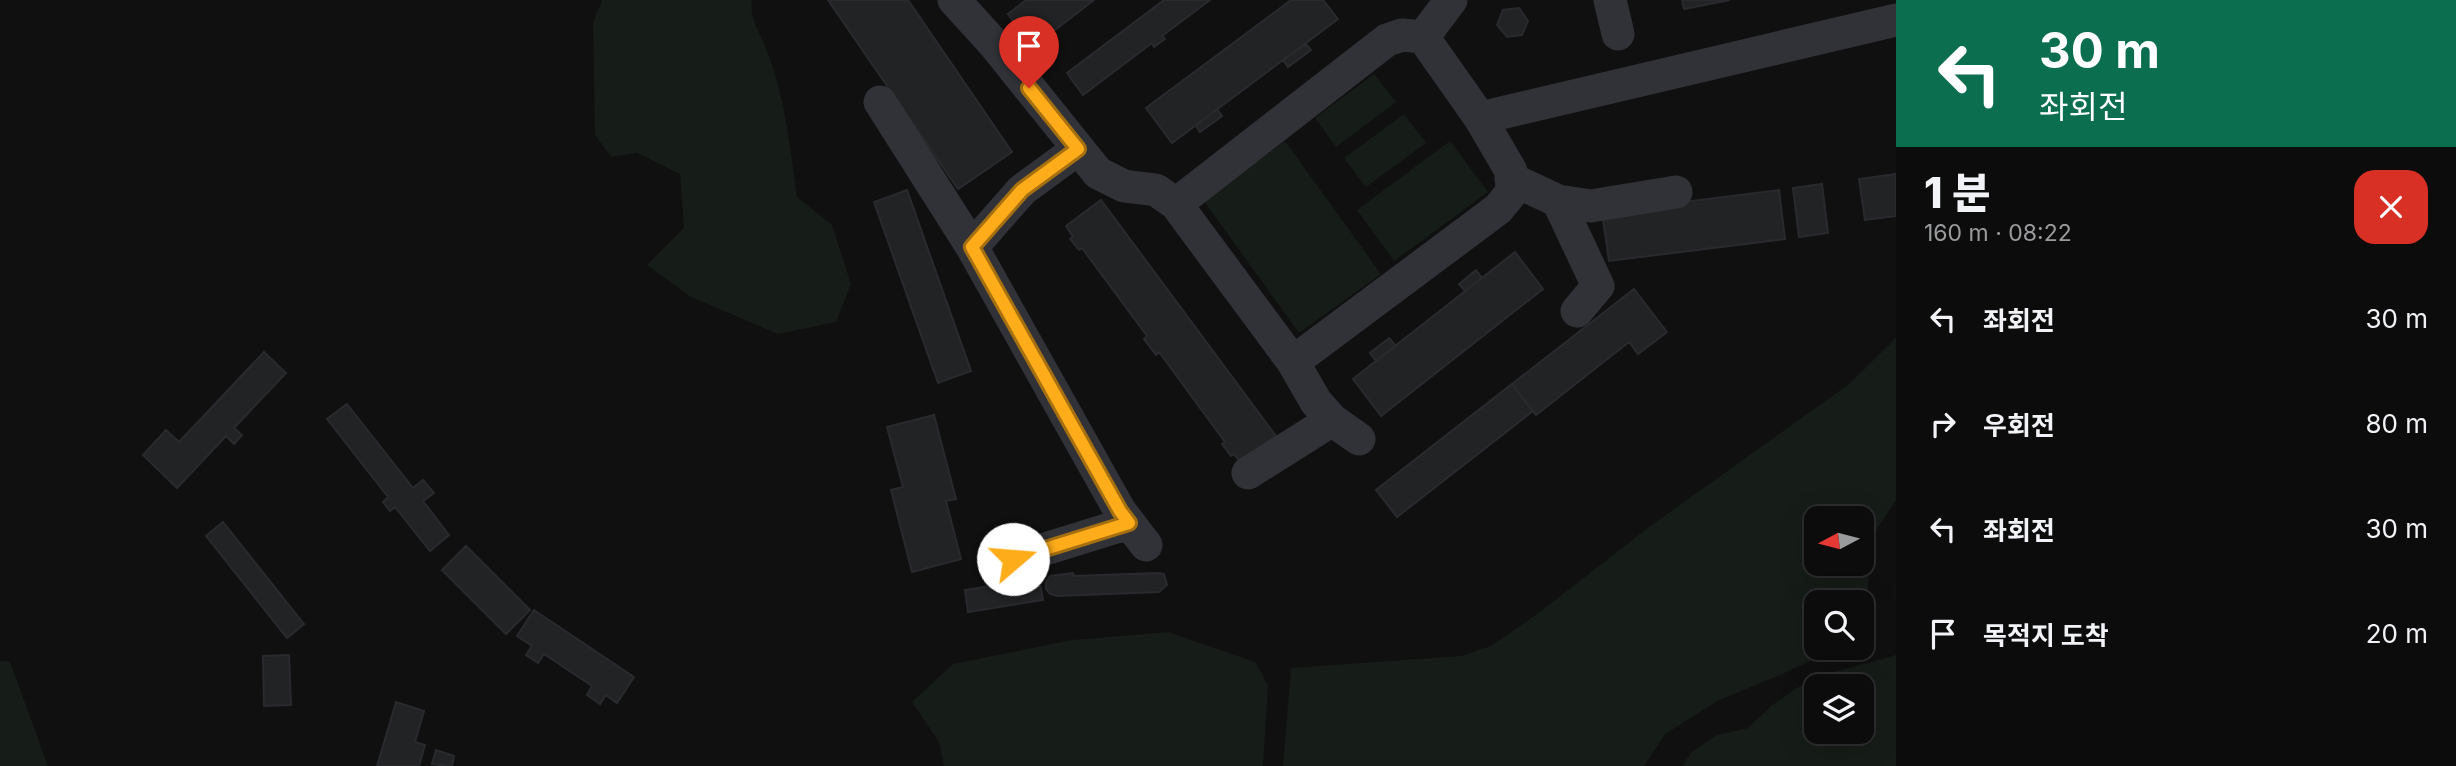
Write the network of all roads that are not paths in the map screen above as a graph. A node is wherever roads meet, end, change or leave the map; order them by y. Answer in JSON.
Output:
{"nodes":[{"id":1,"x":954,"y":0,"type":"edge"},
{"id":2,"x":1451,"y":0,"type":"edge"},
{"id":3,"x":1610,"y":0,"type":"edge"},
{"id":4,"x":1896,"y":20,"type":"edge"},
{"id":5,"x":1618,"y":34,"type":"dead end"},
{"id":6,"x":1423,"y":37,"type":"junction"},
{"id":7,"x":880,"y":102,"type":"dead end"},
{"id":8,"x":1480,"y":118,"type":"junction"},
{"id":9,"x":1078,"y":149,"type":"junction"},
{"id":10,"x":1511,"y":180,"type":"junction"},
{"id":11,"x":1676,"y":192,"type":"dead end"},
{"id":12,"x":1558,"y":201,"type":"junction"},
{"id":13,"x":1175,"y":204,"type":"junction"},
{"id":14,"x":972,"y":247,"type":"junction"},
{"id":15,"x":1577,"y":311,"type":"dead end"},
{"id":16,"x":1293,"y":362,"type":"junction"},
{"id":17,"x":1332,"y":420,"type":"junction"},
{"id":18,"x":1359,"y":439,"type":"dead end"},
{"id":19,"x":1248,"y":473,"type":"dead end"},
{"id":20,"x":1013,"y":559,"type":"dead end"}],
"edges":[{"from":1,"to":9,"type":"lane"},
{"from":2,"to":6,"type":"lane"},
{"from":3,"to":5,"type":"lane"},
{"from":4,"to":8,"type":"lane"},
{"from":6,"to":8,"type":"lane"},
{"from":6,"to":13,"type":"lane"},
{"from":7,"to":14,"type":"lane"},
{"from":8,"to":10,"type":"lane"},
{"from":9,"to":13,"type":"lane"},
{"from":9,"to":14,"type":"lane"},
{"from":10,"to":12,"type":"lane"},
{"from":10,"to":16,"type":"lane"},
{"from":11,"to":12,"type":"lane"},
{"from":12,"to":15,"type":"lane"},
{"from":13,"to":16,"type":"lane"},
{"from":14,"to":20,"type":"lane"},
{"from":16,"to":17,"type":"lane"},
{"from":17,"to":18,"type":"lane"},
{"from":17,"to":19,"type":"lane"}]}
